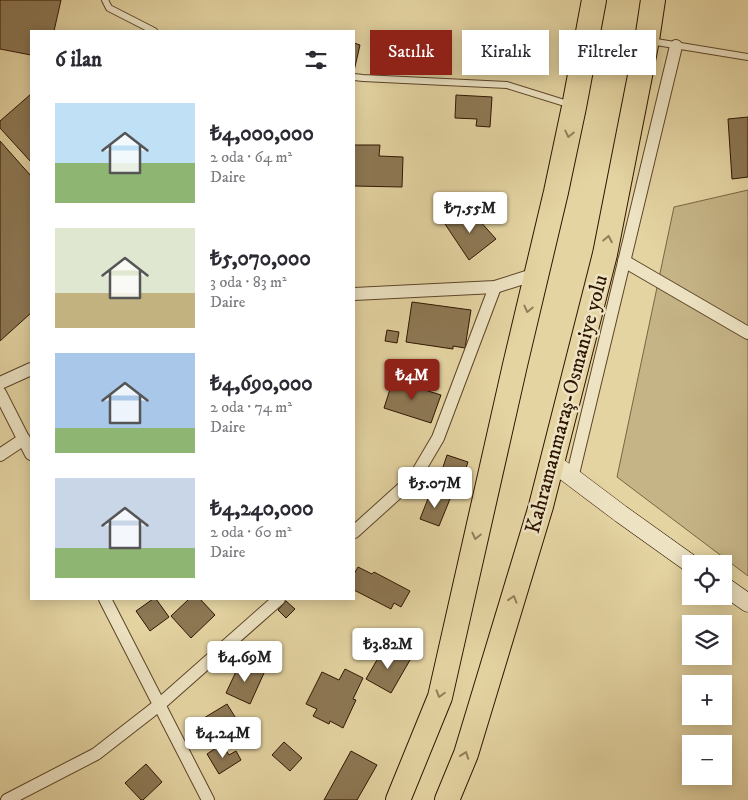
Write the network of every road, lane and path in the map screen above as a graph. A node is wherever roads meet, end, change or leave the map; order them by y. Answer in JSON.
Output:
{"nodes":[{"id":1,"x":105,"y":0,"type":"edge"},
{"id":2,"x":594,"y":0,"type":"edge"},
{"id":3,"x":653,"y":0,"type":"edge"},
{"id":4,"x":152,"y":30,"type":"edge"},
{"id":5,"x":648,"y":30,"type":"edge"},
{"id":6,"x":656,"y":42,"type":"edge"},
{"id":7,"x":676,"y":46,"type":"junction"},
{"id":8,"x":748,"y":57,"type":"edge"},
{"id":9,"x":640,"y":75,"type":"edge"},
{"id":10,"x":355,"y":77,"type":"edge"},
{"id":11,"x":574,"y":107,"type":"junction"},
{"id":12,"x":624,"y":261,"type":"junction"},
{"id":13,"x":536,"y":274,"type":"junction"},
{"id":14,"x":495,"y":286,"type":"junction"},
{"id":15,"x":355,"y":294,"type":"edge"},
{"id":16,"x":748,"y":333,"type":"edge"},
{"id":17,"x":30,"y":369,"type":"edge"},
{"id":18,"x":0,"y":383,"type":"edge"},
{"id":19,"x":0,"y":392,"type":"edge"},
{"id":20,"x":24,"y":439,"type":"junction"},
{"id":21,"x":30,"y":452,"type":"edge"},
{"id":22,"x":0,"y":455,"type":"edge"},
{"id":23,"x":552,"y":462,"type":"junction"},
{"id":24,"x":572,"y":478,"type":"junction"},
{"id":25,"x":355,"y":531,"type":"edge"},
{"id":26,"x":682,"y":557,"type":"edge"},
{"id":27,"x":732,"y":592,"type":"edge"},
{"id":28,"x":106,"y":600,"type":"edge"},
{"id":29,"x":278,"y":600,"type":"edge"},
{"id":30,"x":748,"y":603,"type":"edge"},
{"id":31,"x":159,"y":705,"type":"junction"},
{"id":32,"x":7,"y":800,"type":"edge"},
{"id":33,"x":208,"y":800,"type":"edge"},
{"id":34,"x":398,"y":800,"type":"edge"},
{"id":35,"x":447,"y":800,"type":"edge"}],
"edges":[{"from":1,"to":4,"type":"lane"},
{"from":2,"to":11,"type":"highway"},
{"from":3,"to":5,"type":"highway","name":"Kahramanmaraş-Osmaniye yolu"},
{"from":6,"to":7,"type":"lane"},
{"from":7,"to":8,"type":"lane"},
{"from":7,"to":12,"type":"street"},
{"from":23,"to":9,"type":"highway","name":"Kahramanmaraş-Osmaniye yolu","one_way":true},
{"from":10,"to":11,"type":"lane"},
{"from":11,"to":13,"type":"highway","one_way":true},
{"from":12,"to":16,"type":"street"},
{"from":12,"to":24,"type":"street"},
{"from":13,"to":14,"type":"street"},
{"from":13,"to":34,"type":"highway","one_way":true},
{"from":14,"to":15,"type":"street"},
{"from":14,"to":25,"type":"street"},
{"from":17,"to":18,"type":"street"},
{"from":19,"to":20,"type":"street"},
{"from":20,"to":21,"type":"street"},
{"from":20,"to":22,"type":"street"},
{"from":23,"to":24,"type":"street"},
{"from":35,"to":23,"type":"highway","name":"Kahramanmaraş-Osmaniye yolu","one_way":true},
{"from":24,"to":26,"type":"street"},
{"from":27,"to":30,"type":"street"},
{"from":28,"to":31,"type":"street"},
{"from":29,"to":31,"type":"street"},
{"from":31,"to":32,"type":"street"},
{"from":31,"to":33,"type":"street"}]}
